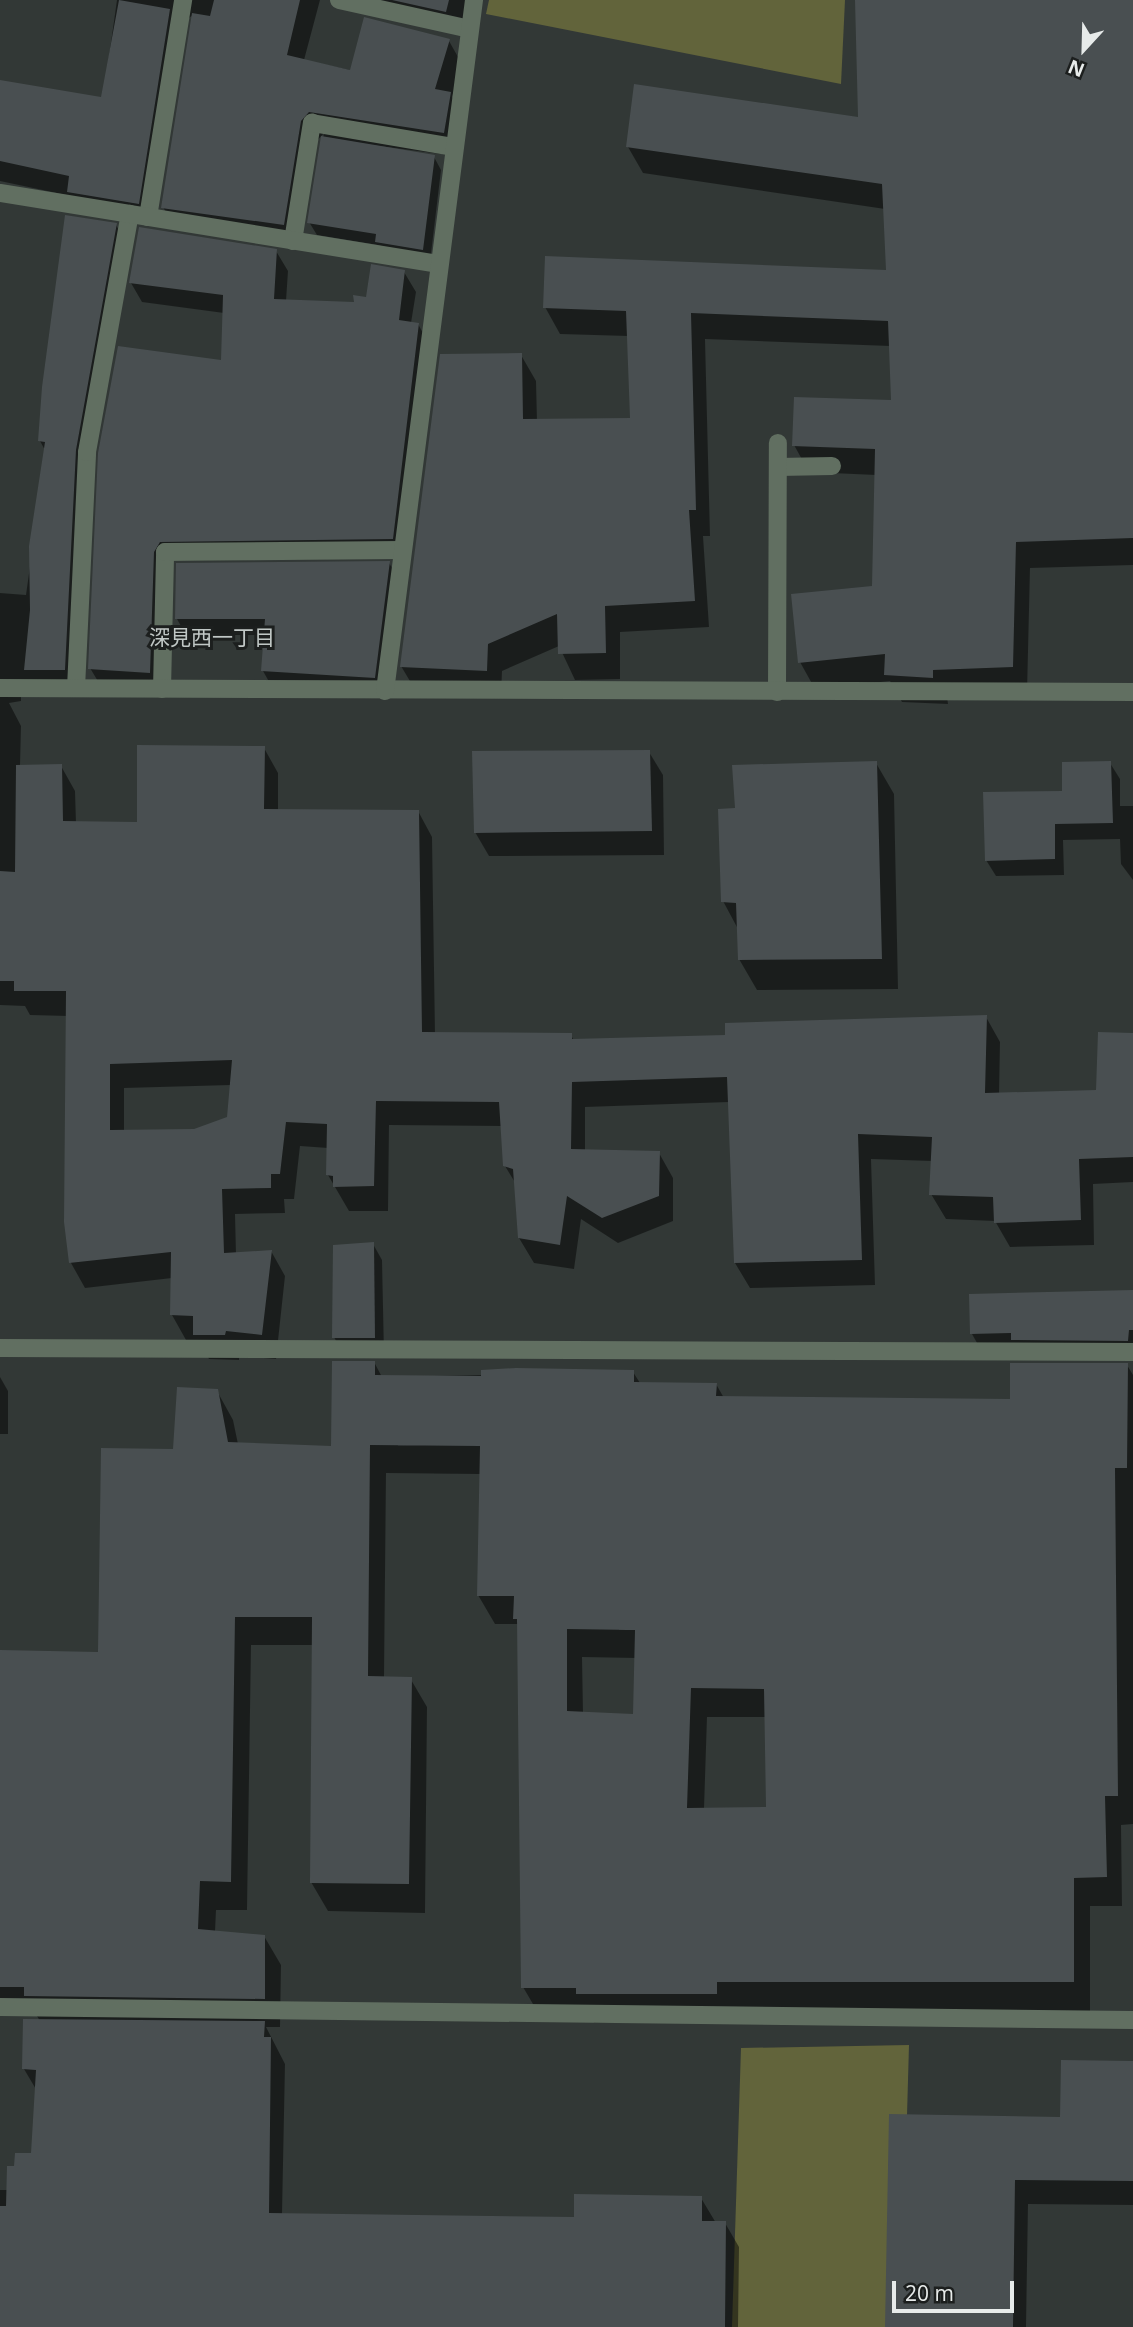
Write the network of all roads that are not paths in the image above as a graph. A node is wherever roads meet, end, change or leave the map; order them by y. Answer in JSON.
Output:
{"nodes":[{"id":1,"x":183,"y":0,"type":"edge"},
{"id":2,"x":339,"y":0,"type":"edge"},
{"id":3,"x":474,"y":0,"type":"edge"},
{"id":4,"x":470,"y":29,"type":"junction"},
{"id":5,"x":454,"y":147,"type":"junction"},
{"id":6,"x":0,"y":193,"type":"edge"},
{"id":7,"x":139,"y":216,"type":"junction"},
{"id":8,"x":293,"y":241,"type":"junction"},
{"id":9,"x":439,"y":264,"type":"junction"},
{"id":10,"x":778,"y":443,"type":"dead end"},
{"id":11,"x":832,"y":466,"type":"dead end"},
{"id":12,"x":778,"y":467,"type":"junction"},
{"id":13,"x":402,"y":550,"type":"junction"},
{"id":14,"x":0,"y":688,"type":"edge"},
{"id":15,"x":76,"y":688,"type":"junction"},
{"id":16,"x":162,"y":689,"type":"junction"},
{"id":17,"x":385,"y":691,"type":"junction"},
{"id":18,"x":1133,"y":691,"type":"edge"},
{"id":19,"x":777,"y":692,"type":"junction"},
{"id":20,"x":0,"y":1348,"type":"edge"},
{"id":21,"x":1133,"y":1352,"type":"edge"},
{"id":22,"x":0,"y":2007,"type":"edge"},
{"id":23,"x":1133,"y":2020,"type":"edge"}],
"edges":[{"from":1,"to":7,"type":"street"},
{"from":2,"to":4,"type":"street"},
{"from":3,"to":4,"type":"street"},
{"from":4,"to":5,"type":"street"},
{"from":5,"to":8,"type":"street"},
{"from":5,"to":9,"type":"street"},
{"from":6,"to":7,"type":"street"},
{"from":7,"to":8,"type":"street"},
{"from":7,"to":15,"type":"street"},
{"from":8,"to":9,"type":"street"},
{"from":9,"to":13,"type":"street"},
{"from":10,"to":12,"type":"street"},
{"from":11,"to":12,"type":"street"},
{"from":12,"to":19,"type":"street"},
{"from":13,"to":16,"type":"street"},
{"from":13,"to":17,"type":"street"},
{"from":14,"to":15,"type":"street"},
{"from":15,"to":16,"type":"street"},
{"from":16,"to":17,"type":"street"},
{"from":17,"to":19,"type":"street"},
{"from":18,"to":19,"type":"street"},
{"from":20,"to":21,"type":"street"},
{"from":22,"to":23,"type":"street"}]}
